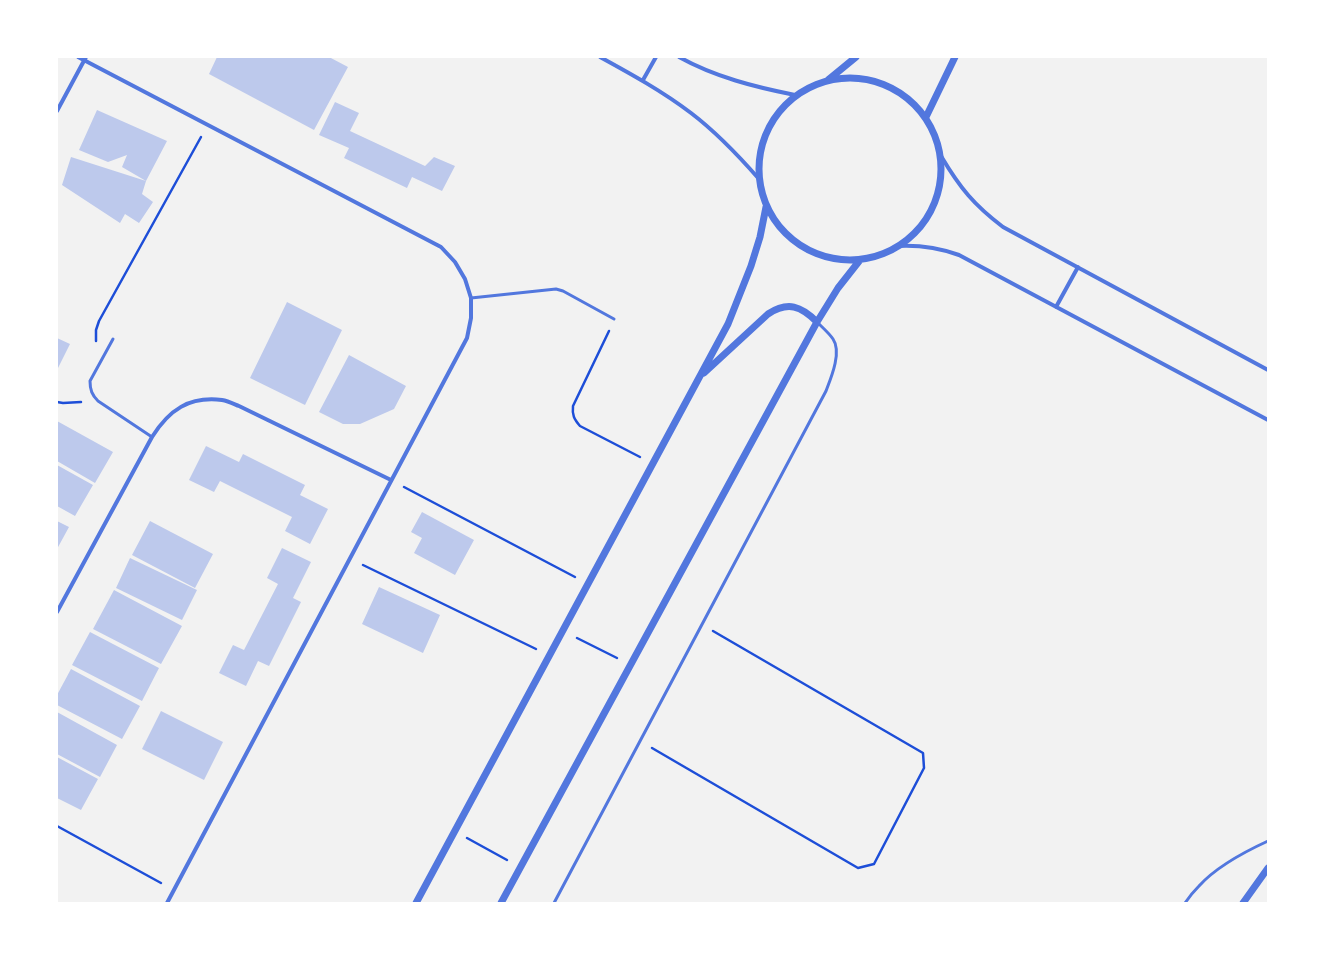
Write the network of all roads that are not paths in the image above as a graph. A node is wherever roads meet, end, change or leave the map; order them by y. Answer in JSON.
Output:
{"nodes":[{"id":1,"x":78,"y":57,"type":"edge"},
{"id":2,"x":600,"y":57,"type":"edge"},
{"id":3,"x":656,"y":57,"type":"edge"},
{"id":4,"x":679,"y":57,"type":"edge"},
{"id":5,"x":856,"y":57,"type":"edge"},
{"id":6,"x":955,"y":57,"type":"edge"},
{"id":7,"x":85,"y":59,"type":"edge"},
{"id":8,"x":643,"y":80,"type":"junction"},
{"id":9,"x":827,"y":80,"type":"junction"},
{"id":10,"x":795,"y":95,"type":"junction"},
{"id":11,"x":57,"y":111,"type":"edge"},
{"id":12,"x":926,"y":117,"type":"junction"},
{"id":13,"x":941,"y":156,"type":"junction"},
{"id":14,"x":759,"y":179,"type":"junction"},
{"id":15,"x":766,"y":206,"type":"junction"},
{"id":16,"x":899,"y":246,"type":"junction"},
{"id":17,"x":860,"y":260,"type":"junction"},
{"id":18,"x":1078,"y":267,"type":"junction"},
{"id":19,"x":471,"y":298,"type":"junction"},
{"id":20,"x":1056,"y":307,"type":"junction"},
{"id":21,"x":614,"y":318,"type":"road end"},
{"id":22,"x":817,"y":322,"type":"junction"},
{"id":23,"x":113,"y":339,"type":"dead end"},
{"id":24,"x":1268,"y":370,"type":"edge"},
{"id":25,"x":698,"y":378,"type":"junction"},
{"id":26,"x":1268,"y":420,"type":"edge"},
{"id":27,"x":152,"y":437,"type":"junction"},
{"id":28,"x":391,"y":480,"type":"junction"},
{"id":29,"x":57,"y":612,"type":"edge"},
{"id":30,"x":1268,"y":841,"type":"edge"},
{"id":31,"x":1268,"y":868,"type":"edge"},
{"id":32,"x":167,"y":903,"type":"edge"},
{"id":33,"x":416,"y":903,"type":"edge"},
{"id":34,"x":501,"y":903,"type":"edge"},
{"id":35,"x":554,"y":903,"type":"edge"},
{"id":36,"x":1185,"y":903,"type":"edge"},
{"id":37,"x":1243,"y":903,"type":"edge"}],
"edges":[{"from":1,"to":7,"type":"street"},
{"from":2,"to":8,"type":"street"},
{"from":3,"to":8,"type":"street"},
{"from":4,"to":10,"type":"street"},
{"from":5,"to":9,"type":"street"},
{"from":6,"to":12,"type":"street"},
{"from":7,"to":11,"type":"street"},
{"from":7,"to":19,"type":"street"},
{"from":8,"to":14,"type":"street"},
{"from":9,"to":10,"type":"street"},
{"from":9,"to":12,"type":"street"},
{"from":10,"to":14,"type":"street"},
{"from":12,"to":13,"type":"street"},
{"from":13,"to":16,"type":"street"},
{"from":13,"to":18,"type":"street"},
{"from":14,"to":15,"type":"street"},
{"from":15,"to":17,"type":"street"},
{"from":15,"to":25,"type":"street"},
{"from":16,"to":17,"type":"street"},
{"from":16,"to":20,"type":"street"},
{"from":17,"to":22,"type":"street"},
{"from":18,"to":20,"type":"street"},
{"from":18,"to":24,"type":"street"},
{"from":19,"to":21,"type":"lane"},
{"from":19,"to":28,"type":"street"},
{"from":20,"to":26,"type":"street"},
{"from":22,"to":25,"type":"street"},
{"from":22,"to":34,"type":"street"},
{"from":22,"to":35,"type":"lane"},
{"from":23,"to":27,"type":"lane"},
{"from":25,"to":33,"type":"street"},
{"from":27,"to":28,"type":"street"},
{"from":27,"to":29,"type":"street"},
{"from":28,"to":32,"type":"street"},
{"from":30,"to":36,"type":"lane"},
{"from":31,"to":37,"type":"street"}]}
